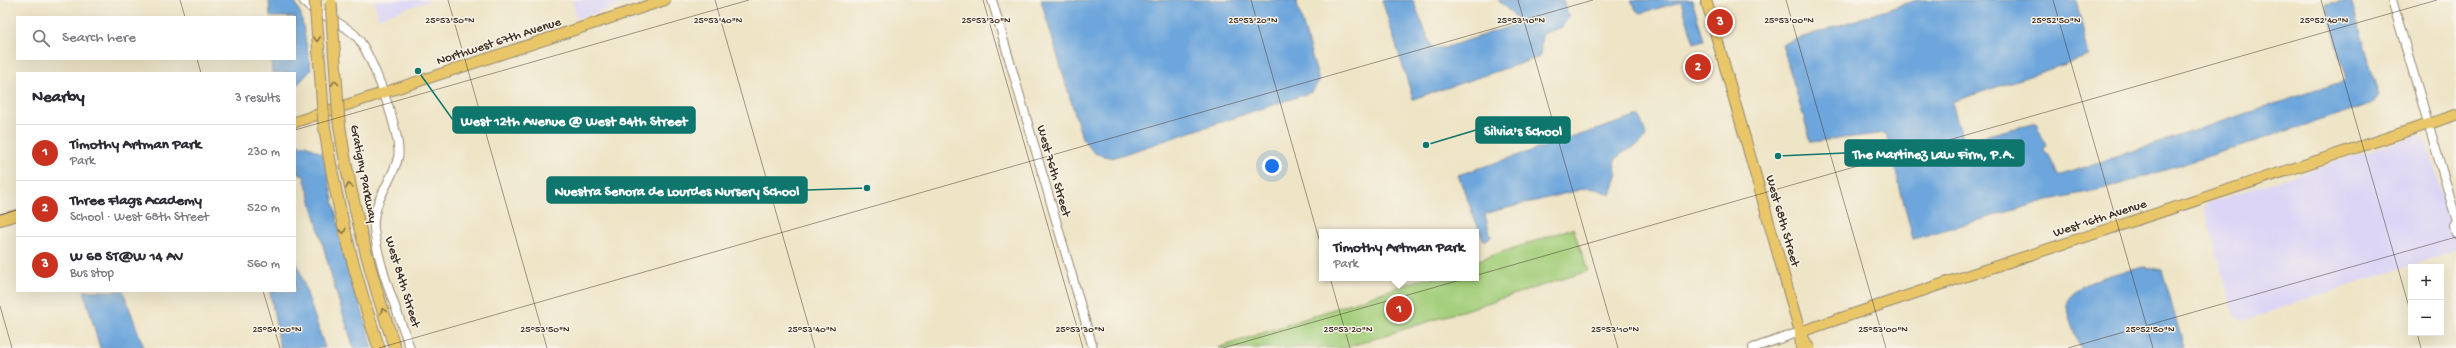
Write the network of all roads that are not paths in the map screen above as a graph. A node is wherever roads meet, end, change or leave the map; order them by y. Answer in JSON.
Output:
{"nodes":[{"id":1,"x":303,"y":0,"type":"edge"},
{"id":2,"x":315,"y":0,"type":"edge"},
{"id":3,"x":665,"y":0,"type":"edge"},
{"id":4,"x":992,"y":0,"type":"edge"},
{"id":5,"x":1706,"y":0,"type":"edge"},
{"id":6,"x":2392,"y":0,"type":"edge"},
{"id":7,"x":331,"y":2,"type":"edge"},
{"id":8,"x":383,"y":93,"type":"junction"},
{"id":9,"x":2456,"y":115,"type":"edge"},
{"id":10,"x":296,"y":122,"type":"edge"},
{"id":11,"x":2429,"y":124,"type":"junction"},
{"id":12,"x":16,"y":215,"type":"edge"},
{"id":13,"x":2456,"y":218,"type":"edge"},
{"id":14,"x":0,"y":220,"type":"edge"},
{"id":15,"x":2456,"y":223,"type":"edge"},
{"id":16,"x":2456,"y":234,"type":"edge"},
{"id":17,"x":1800,"y":332,"type":"junction"},
{"id":18,"x":379,"y":348,"type":"edge"},
{"id":19,"x":395,"y":348,"type":"edge"},
{"id":20,"x":410,"y":348,"type":"edge"},
{"id":21,"x":1093,"y":348,"type":"edge"},
{"id":22,"x":1753,"y":348,"type":"edge"},
{"id":23,"x":1801,"y":348,"type":"edge"},
{"id":24,"x":1809,"y":348,"type":"edge"}],
"edges":[{"from":1,"to":8,"type":"street","name":"West 84th Street"},
{"from":2,"to":18,"type":"highway","one_way":true,"bridge":true},
{"from":3,"to":8,"type":"main road","name":"Northwest 67th Avenue"},
{"from":4,"to":21,"type":"street","name":"West 76th Street"},
{"from":5,"to":17,"type":"main road","name":"West 68th Street"},
{"from":6,"to":11,"type":"street"},
{"from":19,"to":7,"type":"highway","name":"Gratigny Parkway","one_way":true,"bridge":true},
{"from":8,"to":10,"type":"main road","name":"Northwest 67th Avenue"},
{"from":8,"to":20,"type":"street","name":"West 84th Street"},
{"from":9,"to":11,"type":"main road","name":"West 16th Avenue"},
{"from":11,"to":13,"type":"street"},
{"from":11,"to":17,"type":"main road","name":"West 16th Avenue"},
{"from":12,"to":14,"type":"main road"},
{"from":15,"to":16,"type":"street"},
{"from":17,"to":22,"type":"street","name":"West 16th Avenue"},
{"from":17,"to":23,"type":"main road","name":"West 68th Street"},
{"from":17,"to":24,"type":"main road","name":"West 68th Street"}]}
